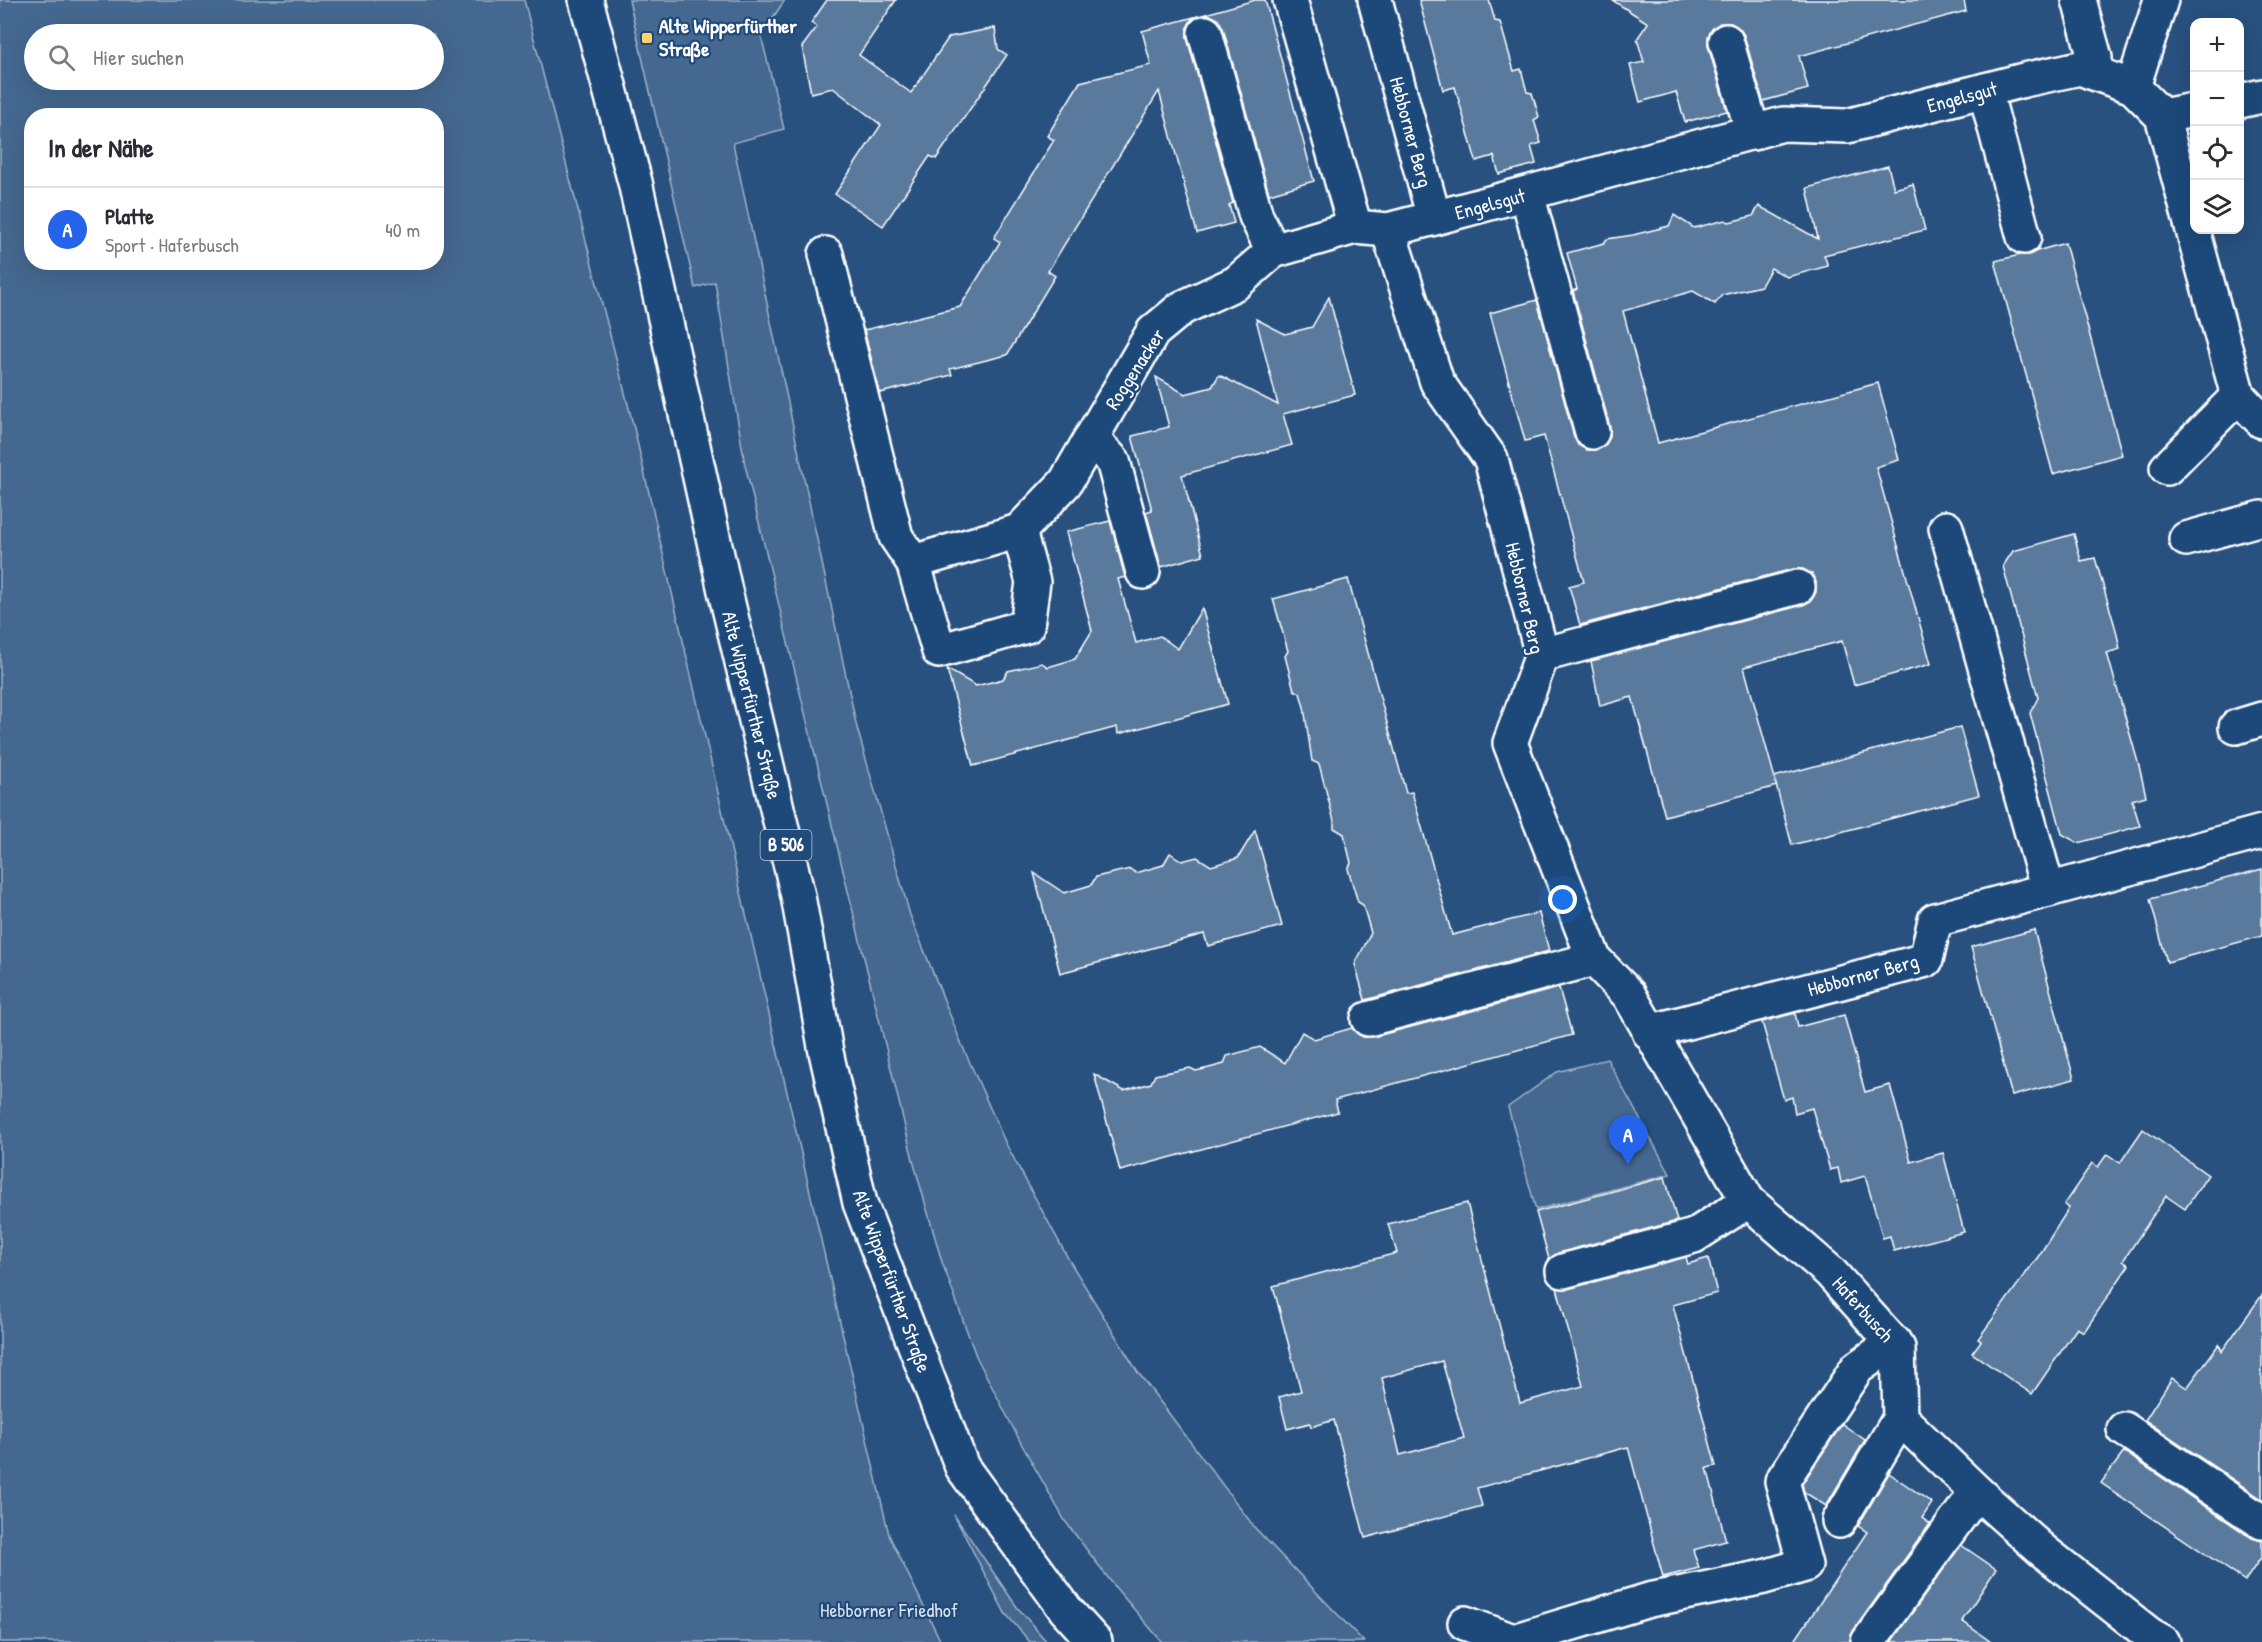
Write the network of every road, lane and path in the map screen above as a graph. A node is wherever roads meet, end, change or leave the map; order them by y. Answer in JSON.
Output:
{"nodes":[{"id":1,"x":586,"y":0,"type":"edge"},
{"id":2,"x":1290,"y":0,"type":"edge"},
{"id":3,"x":1375,"y":0,"type":"edge"},
{"id":4,"x":2079,"y":0,"type":"edge"},
{"id":5,"x":2161,"y":0,"type":"edge"},
{"id":6,"x":1205,"y":33,"type":"dead end"},
{"id":7,"x":1726,"y":41,"type":"dead end"},
{"id":8,"x":2091,"y":72,"type":"junction"},
{"id":9,"x":2133,"y":87,"type":"junction"},
{"id":10,"x":1985,"y":90,"type":"junction"},
{"id":11,"x":2262,"y":96,"type":"edge"},
{"id":12,"x":2244,"y":100,"type":"edge"},
{"id":13,"x":2190,"y":111,"type":"edge"},
{"id":14,"x":2162,"y":116,"type":"junction"},
{"id":15,"x":1753,"y":133,"type":"junction"},
{"id":16,"x":1527,"y":194,"type":"junction"},
{"id":17,"x":1434,"y":219,"type":"junction"},
{"id":18,"x":1355,"y":227,"type":"junction"},
{"id":19,"x":1388,"y":230,"type":"junction"},
{"id":20,"x":2025,"y":237,"type":"dead end"},
{"id":21,"x":1273,"y":251,"type":"junction"},
{"id":22,"x":826,"y":254,"type":"dead end"},
{"id":23,"x":2238,"y":396,"type":"junction"},
{"id":24,"x":2262,"y":421,"type":"edge"},
{"id":25,"x":1592,"y":432,"type":"dead end"},
{"id":26,"x":1091,"y":438,"type":"junction"},
{"id":27,"x":2167,"y":468,"type":"dead end"},
{"id":28,"x":2262,"y":518,"type":"edge"},
{"id":29,"x":1946,"y":528,"type":"dead end"},
{"id":30,"x":1019,"y":531,"type":"junction"},
{"id":31,"x":2186,"y":539,"type":"dead end"},
{"id":32,"x":913,"y":562,"type":"junction"},
{"id":33,"x":1143,"y":572,"type":"dead end"},
{"id":34,"x":1798,"y":587,"type":"dead end"},
{"id":35,"x":1542,"y":655,"type":"junction"},
{"id":36,"x":2262,"y":832,"type":"edge"},
{"id":37,"x":2048,"y":890,"type":"junction"},
{"id":38,"x":1594,"y":959,"type":"junction"},
{"id":39,"x":1629,"y":995,"type":"joint"},
{"id":40,"x":1368,"y":1019,"type":"dead end"},
{"id":41,"x":1649,"y":1032,"type":"junction"},
{"id":42,"x":1748,"y":1201,"type":"junction"},
{"id":43,"x":1563,"y":1271,"type":"dead end"},
{"id":44,"x":1893,"y":1342,"type":"junction"},
{"id":45,"x":1900,"y":1418,"type":"junction"},
{"id":46,"x":2124,"y":1429,"type":"dead end"},
{"id":47,"x":1977,"y":1492,"type":"junction"},
{"id":48,"x":1839,"y":1521,"type":"dead end"},
{"id":49,"x":2262,"y":1522,"type":"edge"},
{"id":50,"x":1465,"y":1623,"type":"dead end"},
{"id":51,"x":1095,"y":1642,"type":"edge"},
{"id":52,"x":1868,"y":1642,"type":"edge"},
{"id":53,"x":2163,"y":1642,"type":"edge"}],
"edges":[{"from":1,"to":51,"type":"street","name":"Alte Wipperfürther Straße","number":"B 506"},
{"from":2,"to":18,"type":"street"},
{"from":3,"to":17,"type":"street","name":"Hebborner Berg"},
{"from":4,"to":8,"type":"street"},
{"from":5,"to":9,"type":"street"},
{"from":6,"to":21,"type":"street"},
{"from":7,"to":15,"type":"street"},
{"from":8,"to":9,"type":"street","name":"Engelsgut"},
{"from":8,"to":10,"type":"street","name":"Engelsgut"},
{"from":9,"to":14,"type":"street","name":"Engelsgut"},
{"from":10,"to":15,"type":"street","name":"Engelsgut"},
{"from":10,"to":20,"type":"street"},
{"from":11,"to":12,"type":"street"},
{"from":13,"to":14,"type":"street"},
{"from":14,"to":23,"type":"street","name":"Engelsgut"},
{"from":15,"to":16,"type":"street","name":"Engelsgut"},
{"from":16,"to":17,"type":"street","name":"Engelsgut"},
{"from":16,"to":25,"type":"street"},
{"from":17,"to":19,"type":"street"},
{"from":18,"to":19,"type":"street"},
{"from":18,"to":21,"type":"street","name":"Roggenacker"},
{"from":19,"to":35,"type":"street","name":"Hebborner Berg"},
{"from":21,"to":26,"type":"street","name":"Roggenacker"},
{"from":22,"to":32,"type":"street"},
{"from":23,"to":24,"type":"street","name":"Engelsgut"},
{"from":23,"to":27,"type":"street"},
{"from":26,"to":30,"type":"street","name":"Roggenacker"},
{"from":26,"to":33,"type":"street"},
{"from":28,"to":31,"type":"street"},
{"from":29,"to":37,"type":"street"},
{"from":30,"to":32,"type":"street","name":"Roggenacker"},
{"from":30,"to":32,"type":"street"},
{"from":34,"to":35,"type":"street"},
{"from":35,"to":38,"type":"street","name":"Hebborner Berg"},
{"from":36,"to":37,"type":"street","name":"Hebborner Berg"},
{"from":37,"to":41,"type":"street","name":"Hebborner Berg"},
{"from":38,"to":39,"type":"street","name":"Hebborner Berg"},
{"from":38,"to":40,"type":"street"},
{"from":39,"to":41,"type":"street","name":"Haferbusch"},
{"from":41,"to":42,"type":"street","name":"Haferbusch"},
{"from":42,"to":43,"type":"street"},
{"from":42,"to":44,"type":"street","name":"Haferbusch"},
{"from":44,"to":45,"type":"street","name":"Haferbusch"},
{"from":44,"to":50,"type":"street"},
{"from":45,"to":47,"type":"street"},
{"from":45,"to":48,"type":"street"},
{"from":46,"to":49,"type":"street"},
{"from":47,"to":52,"type":"street"},
{"from":47,"to":53,"type":"street"}]}
